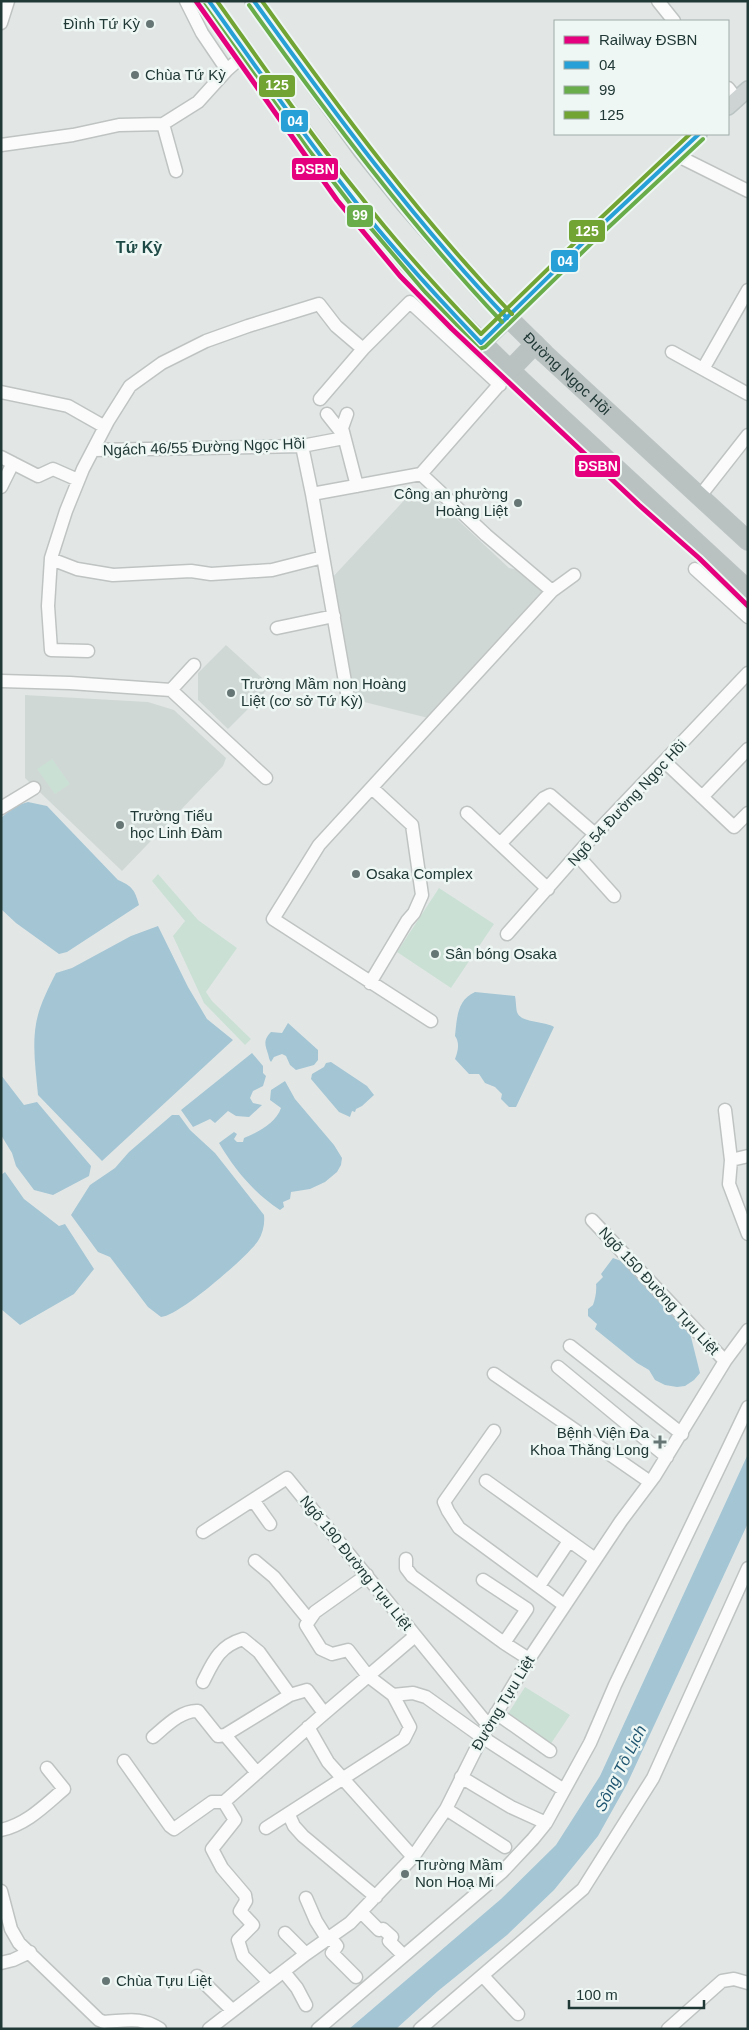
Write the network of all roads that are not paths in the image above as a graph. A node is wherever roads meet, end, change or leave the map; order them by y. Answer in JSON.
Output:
{"nodes":[{"id":1,"x":8,"y":1,"type":"edge"},
{"id":2,"x":186,"y":1,"type":"edge"},
{"id":3,"x":209,"y":1,"type":"edge"},
{"id":4,"x":254,"y":1,"type":"edge"},
{"id":5,"x":658,"y":1,"type":"edge"},
{"id":6,"x":673,"y":20,"type":"edge"},
{"id":7,"x":1,"y":23,"type":"edge"},
{"id":8,"x":246,"y":53,"type":"junction"},
{"id":9,"x":227,"y":70,"type":"junction"},
{"id":10,"x":163,"y":124,"type":"junction"},
{"id":11,"x":699,"y":135,"type":"edge"},
{"id":12,"x":1,"y":145,"type":"edge"},
{"id":13,"x":676,"y":155,"type":"junction"},
{"id":14,"x":176,"y":171,"type":"dead end"},
{"id":15,"x":748,"y":191,"type":"edge"},
{"id":16,"x":748,"y":290,"type":"edge"},
{"id":17,"x":508,"y":318,"type":"junction"},
{"id":18,"x":482,"y":343,"type":"junction"},
{"id":19,"x":535,"y":344,"type":"junction"},
{"id":20,"x":363,"y":349,"type":"junction"},
{"id":21,"x":672,"y":352,"type":"dead end"},
{"id":22,"x":703,"y":369,"type":"junction"},
{"id":23,"x":510,"y":370,"type":"junction"},
{"id":24,"x":500,"y":385,"type":"junction"},
{"id":25,"x":1,"y":392,"type":"edge"},
{"id":26,"x":748,"y":394,"type":"edge"},
{"id":27,"x":320,"y":399,"type":"dead end"},
{"id":28,"x":327,"y":414,"type":"dead end"},
{"id":29,"x":346,"y":414,"type":"dead end"},
{"id":30,"x":105,"y":427,"type":"junction"},
{"id":31,"x":343,"y":433,"type":"junction"},
{"id":32,"x":748,"y":435,"type":"edge"},
{"id":33,"x":302,"y":446,"type":"junction"},
{"id":34,"x":93,"y":450,"type":"junction"},
{"id":35,"x":1,"y":457,"type":"edge"},
{"id":36,"x":13,"y":463,"type":"junction"},
{"id":37,"x":421,"y":474,"type":"junction"},
{"id":38,"x":78,"y":480,"type":"junction"},
{"id":39,"x":357,"y":486,"type":"junction"},
{"id":40,"x":1,"y":487,"type":"edge"},
{"id":41,"x":311,"y":491,"type":"junction"},
{"id":42,"x":700,"y":496,"type":"junction"},
{"id":43,"x":748,"y":541,"type":"edge"},
{"id":44,"x":323,"y":557,"type":"junction"},
{"id":45,"x":51,"y":559,"type":"junction"},
{"id":46,"x":695,"y":569,"type":"dead end"},
{"id":47,"x":574,"y":575,"type":"dead end"},
{"id":48,"x":748,"y":590,"type":"edge"},
{"id":49,"x":552,"y":591,"type":"junction"},
{"id":50,"x":334,"y":616,"type":"junction"},
{"id":51,"x":748,"y":617,"type":"edge"},
{"id":52,"x":277,"y":628,"type":"dead end"},
{"id":53,"x":88,"y":651,"type":"dead end"},
{"id":54,"x":194,"y":665,"type":"dead end"},
{"id":55,"x":748,"y":673,"type":"edge"},
{"id":56,"x":1,"y":681,"type":"edge"},
{"id":57,"x":171,"y":690,"type":"junction"},
{"id":58,"x":347,"y":692,"type":"dead end"},
{"id":59,"x":748,"y":749,"type":"edge"},
{"id":60,"x":665,"y":762,"type":"junction"},
{"id":61,"x":266,"y":778,"type":"dead end"},
{"id":62,"x":34,"y":788,"type":"dead end"},
{"id":63,"x":372,"y":788,"type":"junction"},
{"id":64,"x":702,"y":797,"type":"junction"},
{"id":65,"x":1,"y":808,"type":"edge"},
{"id":66,"x":467,"y":813,"type":"dead end"},
{"id":67,"x":748,"y":813,"type":"edge"},
{"id":68,"x":595,"y":834,"type":"junction"},
{"id":69,"x":500,"y":844,"type":"junction"},
{"id":70,"x":578,"y":856,"type":"junction"},
{"id":71,"x":548,"y":889,"type":"junction"},
{"id":72,"x":614,"y":896,"type":"dead end"},
{"id":73,"x":507,"y":934,"type":"dead end"},
{"id":74,"x":370,"y":983,"type":"junction"},
{"id":75,"x":431,"y":1021,"type":"dead end"},
{"id":76,"x":725,"y":1110,"type":"dead end"},
{"id":77,"x":748,"y":1156,"type":"edge"},
{"id":78,"x":731,"y":1160,"type":"junction"},
{"id":79,"x":592,"y":1220,"type":"dead end"},
{"id":80,"x":748,"y":1234,"type":"edge"},
{"id":81,"x":748,"y":1330,"type":"edge"},
{"id":82,"x":570,"y":1346,"type":"dead end"},
{"id":83,"x":725,"y":1361,"type":"junction"},
{"id":84,"x":558,"y":1367,"type":"dead end"},
{"id":85,"x":494,"y":1374,"type":"dead end"},
{"id":86,"x":748,"y":1407,"type":"edge"},
{"id":87,"x":494,"y":1431,"type":"dead end"},
{"id":88,"x":682,"y":1434,"type":"junction"},
{"id":89,"x":667,"y":1457,"type":"junction"},
{"id":90,"x":486,"y":1481,"type":"dead end"},
{"id":91,"x":650,"y":1482,"type":"junction"},
{"id":92,"x":253,"y":1500,"type":"junction"},
{"id":93,"x":270,"y":1524,"type":"dead end"},
{"id":94,"x":203,"y":1532,"type":"dead end"},
{"id":95,"x":569,"y":1541,"type":"junction"},
{"id":96,"x":406,"y":1559,"type":"dead end"},
{"id":97,"x":595,"y":1559,"type":"junction"},
{"id":98,"x":255,"y":1561,"type":"dead end"},
{"id":99,"x":748,"y":1568,"type":"edge"},
{"id":100,"x":367,"y":1574,"type":"junction"},
{"id":101,"x":483,"y":1580,"type":"dead end"},
{"id":102,"x":539,"y":1586,"type":"junction"},
{"id":103,"x":564,"y":1605,"type":"junction"},
{"id":104,"x":310,"y":1620,"type":"junction"},
{"id":105,"x":415,"y":1636,"type":"junction"},
{"id":106,"x":504,"y":1643,"type":"junction"},
{"id":107,"x":529,"y":1659,"type":"junction"},
{"id":108,"x":368,"y":1676,"type":"junction"},
{"id":109,"x":203,"y":1682,"type":"dead end"},
{"id":110,"x":290,"y":1695,"type":"junction"},
{"id":111,"x":393,"y":1695,"type":"junction"},
{"id":112,"x":324,"y":1713,"type":"junction"},
{"id":113,"x":496,"y":1713,"type":"junction"},
{"id":114,"x":488,"y":1725,"type":"junction"},
{"id":115,"x":308,"y":1727,"type":"junction"},
{"id":116,"x":225,"y":1734,"type":"junction"},
{"id":117,"x":154,"y":1737,"type":"dead end"},
{"id":118,"x":482,"y":1737,"type":"junction"},
{"id":119,"x":550,"y":1751,"type":"dead end"},
{"id":120,"x":124,"y":1761,"type":"dead end"},
{"id":121,"x":47,"y":1768,"type":"dead end"},
{"id":122,"x":257,"y":1773,"type":"junction"},
{"id":123,"x":460,"y":1777,"type":"junction"},
{"id":124,"x":341,"y":1779,"type":"junction"},
{"id":125,"x":564,"y":1790,"type":"junction"},
{"id":126,"x":224,"y":1802,"type":"junction"},
{"id":127,"x":446,"y":1808,"type":"junction"},
{"id":128,"x":289,"y":1815,"type":"junction"},
{"id":129,"x":546,"y":1823,"type":"junction"},
{"id":130,"x":266,"y":1828,"type":"dead end"},
{"id":131,"x":1,"y":1830,"type":"edge"},
{"id":132,"x":505,"y":1847,"type":"dead end"},
{"id":133,"x":413,"y":1857,"type":"junction"},
{"id":134,"x":1,"y":1891,"type":"edge"},
{"id":135,"x":376,"y":1897,"type":"junction"},
{"id":136,"x":306,"y":1898,"type":"dead end"},
{"id":137,"x":361,"y":1912,"type":"junction"},
{"id":138,"x":285,"y":1933,"type":"dead end"},
{"id":139,"x":329,"y":1939,"type":"junction"},
{"id":140,"x":30,"y":1952,"type":"junction"},
{"id":141,"x":306,"y":1954,"type":"junction"},
{"id":142,"x":402,"y":1955,"type":"junction"},
{"id":143,"x":1,"y":1963,"type":"edge"},
{"id":144,"x":284,"y":1972,"type":"junction"},
{"id":145,"x":197,"y":1976,"type":"dead end"},
{"id":146,"x":483,"y":1976,"type":"junction"},
{"id":147,"x":356,"y":1977,"type":"dead end"},
{"id":148,"x":269,"y":1982,"type":"junction"},
{"id":149,"x":748,"y":1983,"type":"edge"},
{"id":150,"x":306,"y":2005,"type":"dead end"},
{"id":151,"x":232,"y":2010,"type":"junction"},
{"id":152,"x":518,"y":2014,"type":"dead end"},
{"id":153,"x":160,"y":2029,"type":"edge"},
{"id":154,"x":209,"y":2029,"type":"edge"},
{"id":155,"x":318,"y":2029,"type":"edge"},
{"id":156,"x":420,"y":2029,"type":"edge"},
{"id":157,"x":668,"y":2029,"type":"edge"}],
"edges":[{"from":1,"to":7,"type":"street"},
{"from":2,"to":9,"type":"street"},
{"from":3,"to":8,"type":"highway"},
{"from":4,"to":17,"type":"highway","name":"Đường Ngọc Hồi"},
{"from":5,"to":6,"type":"street"},
{"from":8,"to":9,"type":"street"},
{"from":8,"to":18,"type":"highway"},
{"from":9,"to":10,"type":"street"},
{"from":10,"to":12,"type":"street"},
{"from":10,"to":14,"type":"street"},
{"from":11,"to":13,"type":"main road"},
{"from":13,"to":15,"type":"street"},
{"from":13,"to":17,"type":"main road"},
{"from":16,"to":22,"type":"street"},
{"from":17,"to":18,"type":"highway"},
{"from":17,"to":19,"type":"highway","name":"Đường Ngọc Hồi"},
{"from":18,"to":23,"type":"highway"},
{"from":19,"to":23,"type":"highway"},
{"from":19,"to":42,"type":"highway","name":"Đường Ngọc Hồi"},
{"from":20,"to":24,"type":"street"},
{"from":20,"to":27,"type":"street"},
{"from":20,"to":30,"type":"street"},
{"from":21,"to":22,"type":"street"},
{"from":22,"to":26,"type":"street"},
{"from":23,"to":24,"type":"street"},
{"from":23,"to":48,"type":"highway"},
{"from":24,"to":37,"type":"street"},
{"from":25,"to":30,"type":"street"},
{"from":28,"to":31,"type":"street"},
{"from":29,"to":31,"type":"street"},
{"from":30,"to":34,"type":"street"},
{"from":31,"to":33,"type":"street","name":"Ngách 46/55 Đường Ngọc Hồi"},
{"from":31,"to":39,"type":"street"},
{"from":32,"to":42,"type":"street"},
{"from":33,"to":34,"type":"street","name":"Ngách 46/55 Đường Ngọc Hồi"},
{"from":33,"to":41,"type":"street"},
{"from":34,"to":38,"type":"street"},
{"from":35,"to":36,"type":"street"},
{"from":36,"to":38,"type":"street"},
{"from":36,"to":40,"type":"street"},
{"from":37,"to":39,"type":"street"},
{"from":37,"to":49,"type":"street"},
{"from":38,"to":45,"type":"street"},
{"from":39,"to":41,"type":"street"},
{"from":41,"to":44,"type":"street"},
{"from":42,"to":43,"type":"highway","name":"Đường Ngọc Hồi"},
{"from":44,"to":45,"type":"street"},
{"from":44,"to":50,"type":"street"},
{"from":45,"to":53,"type":"street"},
{"from":46,"to":51,"type":"street"},
{"from":47,"to":49,"type":"street"},
{"from":49,"to":63,"type":"street"},
{"from":50,"to":52,"type":"street"},
{"from":50,"to":58,"type":"street"},
{"from":54,"to":57,"type":"street"},
{"from":55,"to":60,"type":"street","name":"Ngõ 54 Đường Ngọc Hồi"},
{"from":56,"to":57,"type":"street"},
{"from":57,"to":61,"type":"street"},
{"from":59,"to":64,"type":"street"},
{"from":60,"to":64,"type":"street"},
{"from":60,"to":68,"type":"street","name":"Ngõ 54 Đường Ngọc Hồi"},
{"from":62,"to":65,"type":"street"},
{"from":63,"to":74,"type":"street"},
{"from":63,"to":74,"type":"street"},
{"from":64,"to":67,"type":"street"},
{"from":66,"to":69,"type":"street"},
{"from":68,"to":69,"type":"street"},
{"from":68,"to":70,"type":"street","name":"Ngõ 54 Đường Ngọc Hồi"},
{"from":69,"to":71,"type":"street"},
{"from":70,"to":71,"type":"street","name":"Ngõ 54 Đường Ngọc Hồi"},
{"from":70,"to":72,"type":"street"},
{"from":71,"to":73,"type":"street","name":"Ngõ 54 Đường Ngọc Hồi"},
{"from":74,"to":75,"type":"street"},
{"from":76,"to":78,"type":"street"},
{"from":77,"to":78,"type":"street"},
{"from":78,"to":80,"type":"street"},
{"from":79,"to":83,"type":"street","name":"Ngõ 150 Đường Tựu Liệt"},
{"from":81,"to":83,"type":"street","name":"Đường Tựu Liệt"},
{"from":82,"to":88,"type":"street"},
{"from":83,"to":88,"type":"street","name":"Đường Tựu Liệt"},
{"from":84,"to":89,"type":"street"},
{"from":85,"to":91,"type":"street"},
{"from":86,"to":125,"type":"street"},
{"from":87,"to":102,"type":"street"},
{"from":88,"to":89,"type":"street","name":"Đường Tựu Liệt"},
{"from":89,"to":91,"type":"street","name":"Đường Tựu Liệt"},
{"from":90,"to":95,"type":"street"},
{"from":91,"to":97,"type":"street","name":"Đường Tựu Liệt"},
{"from":92,"to":93,"type":"street"},
{"from":92,"to":94,"type":"street","name":"Ngõ 190 Đường Tựu Liệt"},
{"from":92,"to":100,"type":"street","name":"Ngõ 190 Đường Tựu Liệt"},
{"from":95,"to":97,"type":"street"},
{"from":95,"to":102,"type":"street"},
{"from":96,"to":106,"type":"street"},
{"from":97,"to":103,"type":"street","name":"Đường Tựu Liệt"},
{"from":98,"to":104,"type":"street"},
{"from":99,"to":146,"type":"street"},
{"from":100,"to":104,"type":"street"},
{"from":100,"to":105,"type":"street","name":"Ngõ 190 Đường Tựu Liệt"},
{"from":101,"to":106,"type":"street"},
{"from":102,"to":103,"type":"street"},
{"from":103,"to":107,"type":"street","name":"Đường Tựu Liệt"},
{"from":104,"to":108,"type":"street"},
{"from":105,"to":108,"type":"street"},
{"from":105,"to":114,"type":"street","name":"Ngõ 190 Đường Tựu Liệt"},
{"from":106,"to":107,"type":"street"},
{"from":107,"to":113,"type":"street","name":"Đường Tựu Liệt"},
{"from":108,"to":111,"type":"street"},
{"from":108,"to":112,"type":"street"},
{"from":109,"to":110,"type":"street"},
{"from":110,"to":112,"type":"street"},
{"from":110,"to":116,"type":"street"},
{"from":111,"to":118,"type":"street"},
{"from":111,"to":124,"type":"street"},
{"from":112,"to":115,"type":"street"},
{"from":113,"to":114,"type":"street","name":"Đường Tựu Liệt"},
{"from":113,"to":119,"type":"street"},
{"from":114,"to":118,"type":"street","name":"Đường Tựu Liệt"},
{"from":115,"to":122,"type":"street"},
{"from":115,"to":124,"type":"street"},
{"from":116,"to":117,"type":"street"},
{"from":116,"to":122,"type":"street"},
{"from":118,"to":123,"type":"street","name":"Đường Tựu Liệt"},
{"from":118,"to":125,"type":"street"},
{"from":120,"to":126,"type":"street"},
{"from":121,"to":131,"type":"street"},
{"from":122,"to":126,"type":"street"},
{"from":123,"to":127,"type":"street","name":"Đường Tựu Liệt"},
{"from":123,"to":129,"type":"street"},
{"from":124,"to":128,"type":"street"},
{"from":124,"to":133,"type":"street"},
{"from":125,"to":129,"type":"street"},
{"from":126,"to":148,"type":"street"},
{"from":127,"to":132,"type":"street"},
{"from":127,"to":133,"type":"street","name":"Đường Tựu Liệt"},
{"from":128,"to":130,"type":"street"},
{"from":128,"to":135,"type":"street"},
{"from":129,"to":142,"type":"street"},
{"from":133,"to":135,"type":"street","name":"Đường Tựu Liệt"},
{"from":134,"to":140,"type":"street"},
{"from":135,"to":137,"type":"street","name":"Đường Tựu Liệt"},
{"from":136,"to":139,"type":"street"},
{"from":137,"to":139,"type":"street","name":"Đường Tựu Liệt"},
{"from":137,"to":142,"type":"street"},
{"from":138,"to":141,"type":"street"},
{"from":139,"to":141,"type":"street","name":"Đường Tựu Liệt"},
{"from":139,"to":147,"type":"street"},
{"from":140,"to":143,"type":"street"},
{"from":140,"to":153,"type":"street"},
{"from":141,"to":144,"type":"street","name":"Đường Tựu Liệt"},
{"from":142,"to":155,"type":"street"},
{"from":144,"to":148,"type":"street","name":"Đường Tựu Liệt"},
{"from":144,"to":150,"type":"street"},
{"from":145,"to":151,"type":"street"},
{"from":146,"to":152,"type":"street"},
{"from":146,"to":156,"type":"street"},
{"from":148,"to":151,"type":"street","name":"Đường Tựu Liệt"},
{"from":149,"to":157,"type":"street"},
{"from":151,"to":154,"type":"street","name":"Đường Tựu Liệt"}]}
